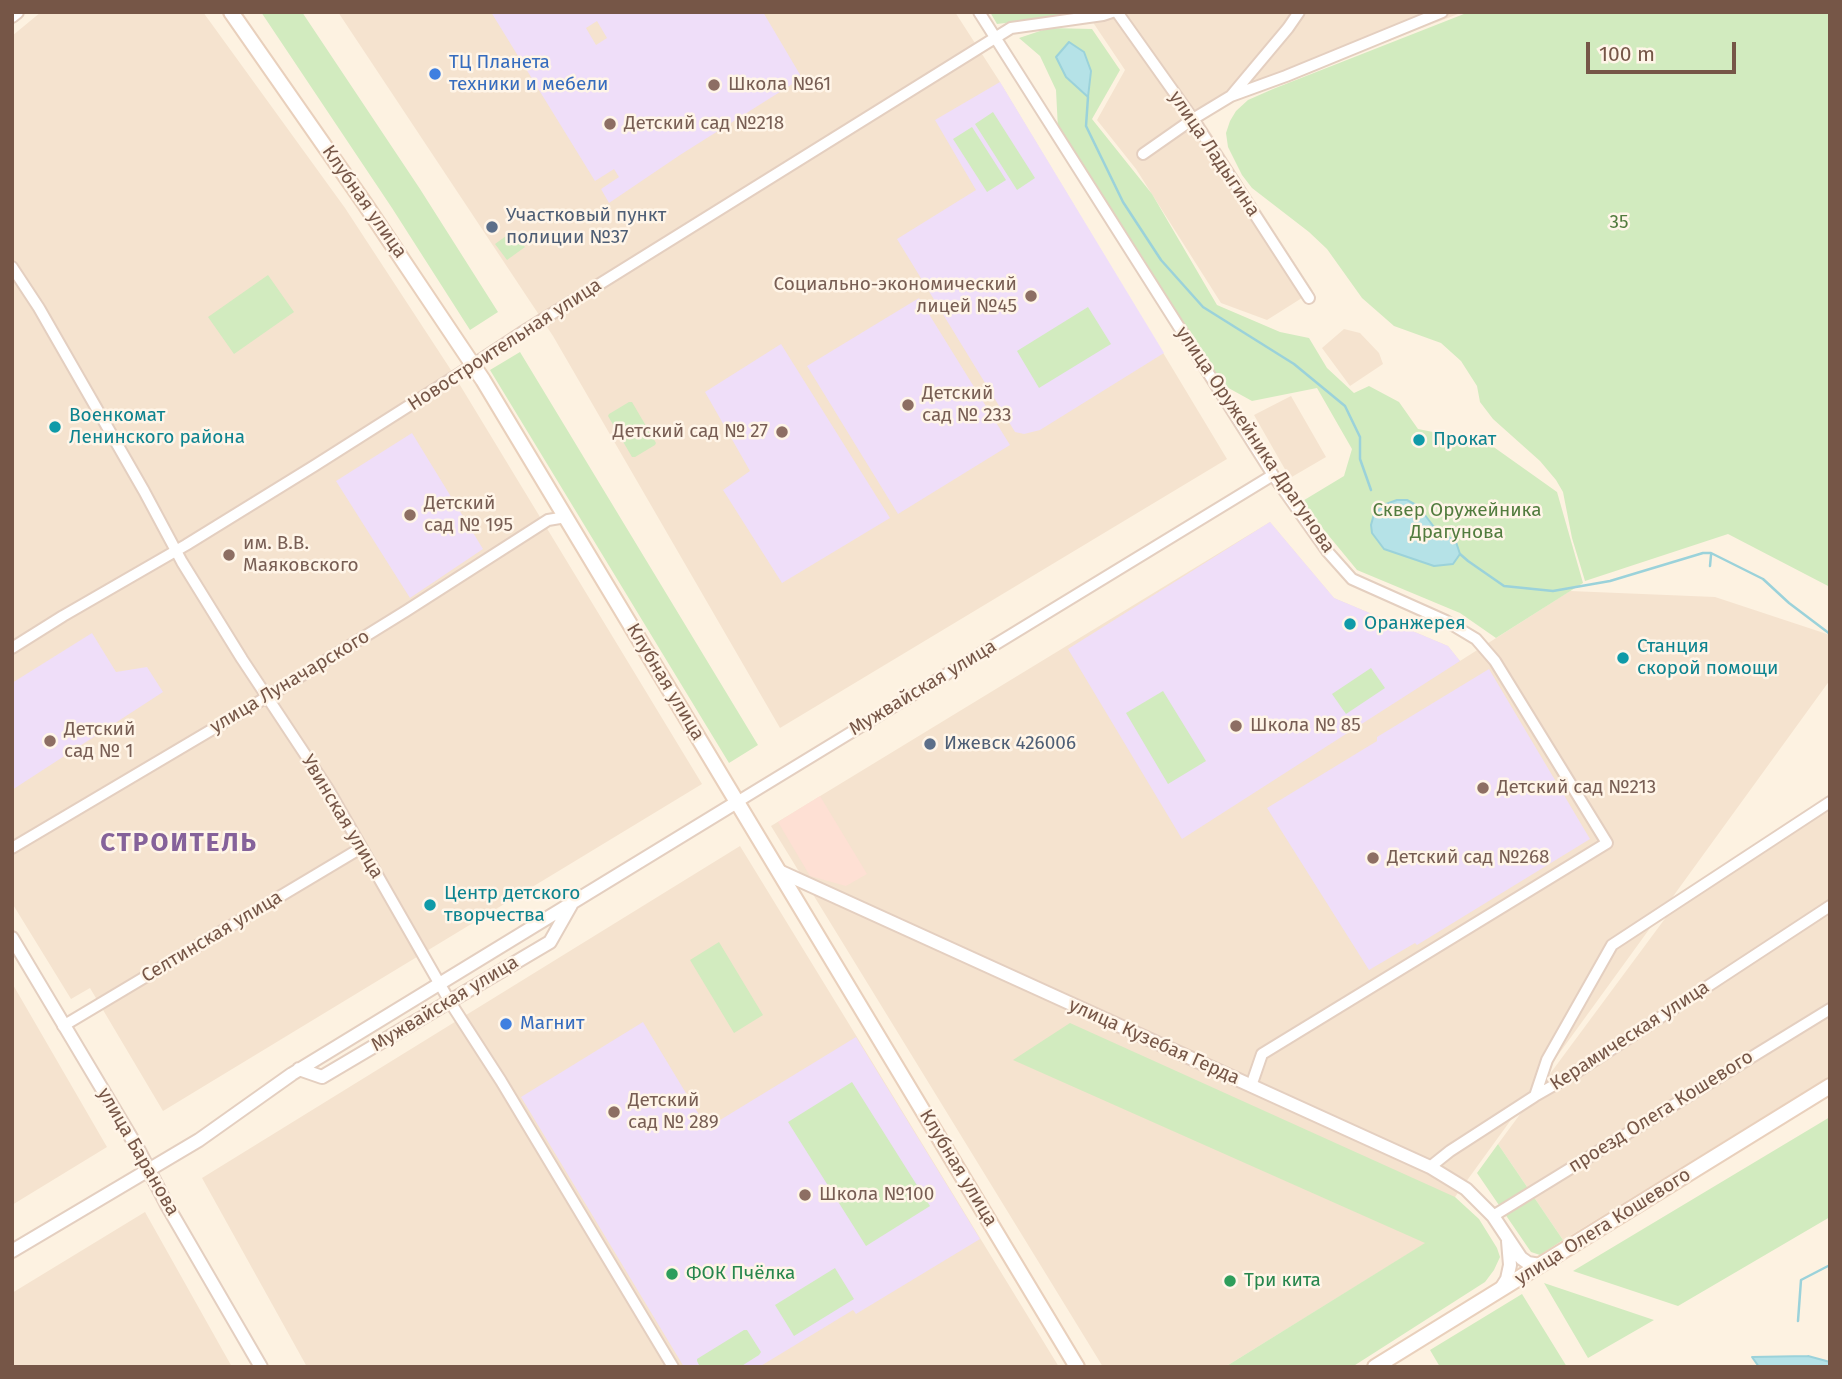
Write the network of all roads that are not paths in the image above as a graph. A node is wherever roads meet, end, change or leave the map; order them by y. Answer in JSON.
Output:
{"nodes":[{"id":1,"x":17,"y":12,"type":"edge"},
{"id":2,"x":231,"y":12,"type":"edge"},
{"id":3,"x":979,"y":12,"type":"edge"},
{"id":4,"x":1114,"y":12,"type":"edge"},
{"id":5,"x":1299,"y":12,"type":"edge"},
{"id":6,"x":1442,"y":12,"type":"edge"},
{"id":7,"x":12,"y":16,"type":"edge"},
{"id":8,"x":996,"y":39,"type":"junction"},
{"id":9,"x":1231,"y":96,"type":"junction"},
{"id":10,"x":1193,"y":119,"type":"junction"},
{"id":11,"x":1143,"y":154,"type":"dead end"},
{"id":12,"x":12,"y":267,"type":"edge"},
{"id":13,"x":1309,"y":298,"type":"dead end"},
{"id":14,"x":472,"y":365,"type":"junction"},
{"id":15,"x":1273,"y":475,"type":"junction"},
{"id":16,"x":566,"y":517,"type":"junction"},
{"id":17,"x":176,"y":550,"type":"junction"},
{"id":18,"x":12,"y":648,"type":"edge"},
{"id":19,"x":267,"y":697,"type":"junction"},
{"id":20,"x":737,"y":802,"type":"junction"},
{"id":21,"x":1830,"y":802,"type":"edge"},
{"id":22,"x":12,"y":848,"type":"edge"},
{"id":23,"x":360,"y":848,"type":"junction"},
{"id":24,"x":779,"y":871,"type":"junction"},
{"id":25,"x":573,"y":902,"type":"junction"},
{"id":26,"x":1830,"y":906,"type":"edge"},
{"id":27,"x":12,"y":939,"type":"edge"},
{"id":28,"x":439,"y":983,"type":"junction"},
{"id":29,"x":450,"y":1002,"type":"junction"},
{"id":30,"x":1830,"y":1009,"type":"edge"},
{"id":31,"x":64,"y":1026,"type":"junction"},
{"id":32,"x":299,"y":1069,"type":"junction"},
{"id":33,"x":1251,"y":1086,"type":"junction"},
{"id":34,"x":1830,"y":1086,"type":"edge"},
{"id":35,"x":1535,"y":1096,"type":"junction"},
{"id":36,"x":1430,"y":1167,"type":"junction"},
{"id":37,"x":149,"y":1170,"type":"junction"},
{"id":38,"x":1493,"y":1216,"type":"junction"},
{"id":39,"x":1508,"y":1240,"type":"junction"},
{"id":40,"x":12,"y":1251,"type":"edge"},
{"id":41,"x":1540,"y":1265,"type":"junction"},
{"id":42,"x":1499,"y":1290,"type":"junction"},
{"id":43,"x":261,"y":1367,"type":"edge"},
{"id":44,"x":673,"y":1367,"type":"edge"},
{"id":45,"x":1077,"y":1367,"type":"edge"},
{"id":46,"x":1375,"y":1367,"type":"edge"}],
"edges":[{"from":1,"to":7,"type":"street"},
{"from":2,"to":14,"type":"main road","name":"Клубная улица"},
{"from":3,"to":8,"type":"street","name":"улица Оружейника Драгунова"},
{"from":4,"to":8,"type":"street","name":"Новостроительная улица"},
{"from":4,"to":10,"type":"street","name":"улица Ладыгина"},
{"from":5,"to":9,"type":"street"},
{"from":6,"to":9,"type":"street"},
{"from":8,"to":14,"type":"street","name":"Новостроительная улица"},
{"from":8,"to":15,"type":"street","name":"улица Оружейника Драгунова"},
{"from":9,"to":10,"type":"street"},
{"from":10,"to":11,"type":"street"},
{"from":10,"to":13,"type":"street","name":"улица Ладыгина"},
{"from":12,"to":17,"type":"street","name":"Увинская улица"},
{"from":14,"to":16,"type":"main road","name":"Клубная улица"},
{"from":14,"to":17,"type":"street","name":"Новостроительная улица"},
{"from":15,"to":20,"type":"street","name":"Мужвайская улица"},
{"from":15,"to":33,"type":"street","name":"улица Оружейника Драгунова"},
{"from":16,"to":19,"type":"street","name":"улица Луначарского"},
{"from":16,"to":20,"type":"main road","name":"Клубная улица"},
{"from":17,"to":18,"type":"street","name":"Новостроительная улица"},
{"from":17,"to":19,"type":"street","name":"Увинская улица"},
{"from":19,"to":22,"type":"street","name":"улица Луначарского"},
{"from":19,"to":23,"type":"street","name":"Увинская улица"},
{"from":20,"to":24,"type":"main road","name":"Клубная улица"},
{"from":20,"to":25,"type":"street","name":"Мужвайская улица"},
{"from":21,"to":35,"type":"street"},
{"from":23,"to":28,"type":"street","name":"Увинская улица"},
{"from":23,"to":31,"type":"street","name":"Селтинская улица"},
{"from":24,"to":33,"type":"street","name":"улица Кузебая Герда"},
{"from":24,"to":45,"type":"main road","name":"Клубная улица"},
{"from":25,"to":28,"type":"street","name":"Мужвайская улица"},
{"from":25,"to":29,"type":"street","name":"Мужвайская улица"},
{"from":26,"to":35,"type":"street","name":"Керамическая улица"},
{"from":27,"to":31,"type":"street","name":"улица Баранова"},
{"from":28,"to":29,"type":"street","name":"Увинская улица"},
{"from":28,"to":32,"type":"street","name":"Мужвайская улица"},
{"from":29,"to":32,"type":"street","name":"Мужвайская улица"},
{"from":29,"to":44,"type":"street","name":"Увинская улица"},
{"from":30,"to":38,"type":"street","name":"проезд Олега Кошевого"},
{"from":31,"to":37,"type":"street","name":"улица Баранова"},
{"from":32,"to":37,"type":"street","name":"Мужвайская улица"},
{"from":33,"to":36,"type":"street","name":"улица Кузебая Герда"},
{"from":34,"to":41,"type":"main road","name":"улица Олега Кошевого"},
{"from":35,"to":36,"type":"street","name":"Керамическая улица"},
{"from":36,"to":38,"type":"street","name":"улица Кузебая Герда"},
{"from":37,"to":40,"type":"street","name":"Мужвайская улица"},
{"from":37,"to":43,"type":"street","name":"улица Баранова"},
{"from":38,"to":39,"type":"street","name":"улица Кузебая Герда"},
{"from":39,"to":41,"type":"street","name":"улица Кузебая Герда"},
{"from":39,"to":42,"type":"street"},
{"from":41,"to":42,"type":"main road","name":"улица Олега Кошевого"},
{"from":42,"to":46,"type":"main road","name":"улица Олега Кошевого"}]}
